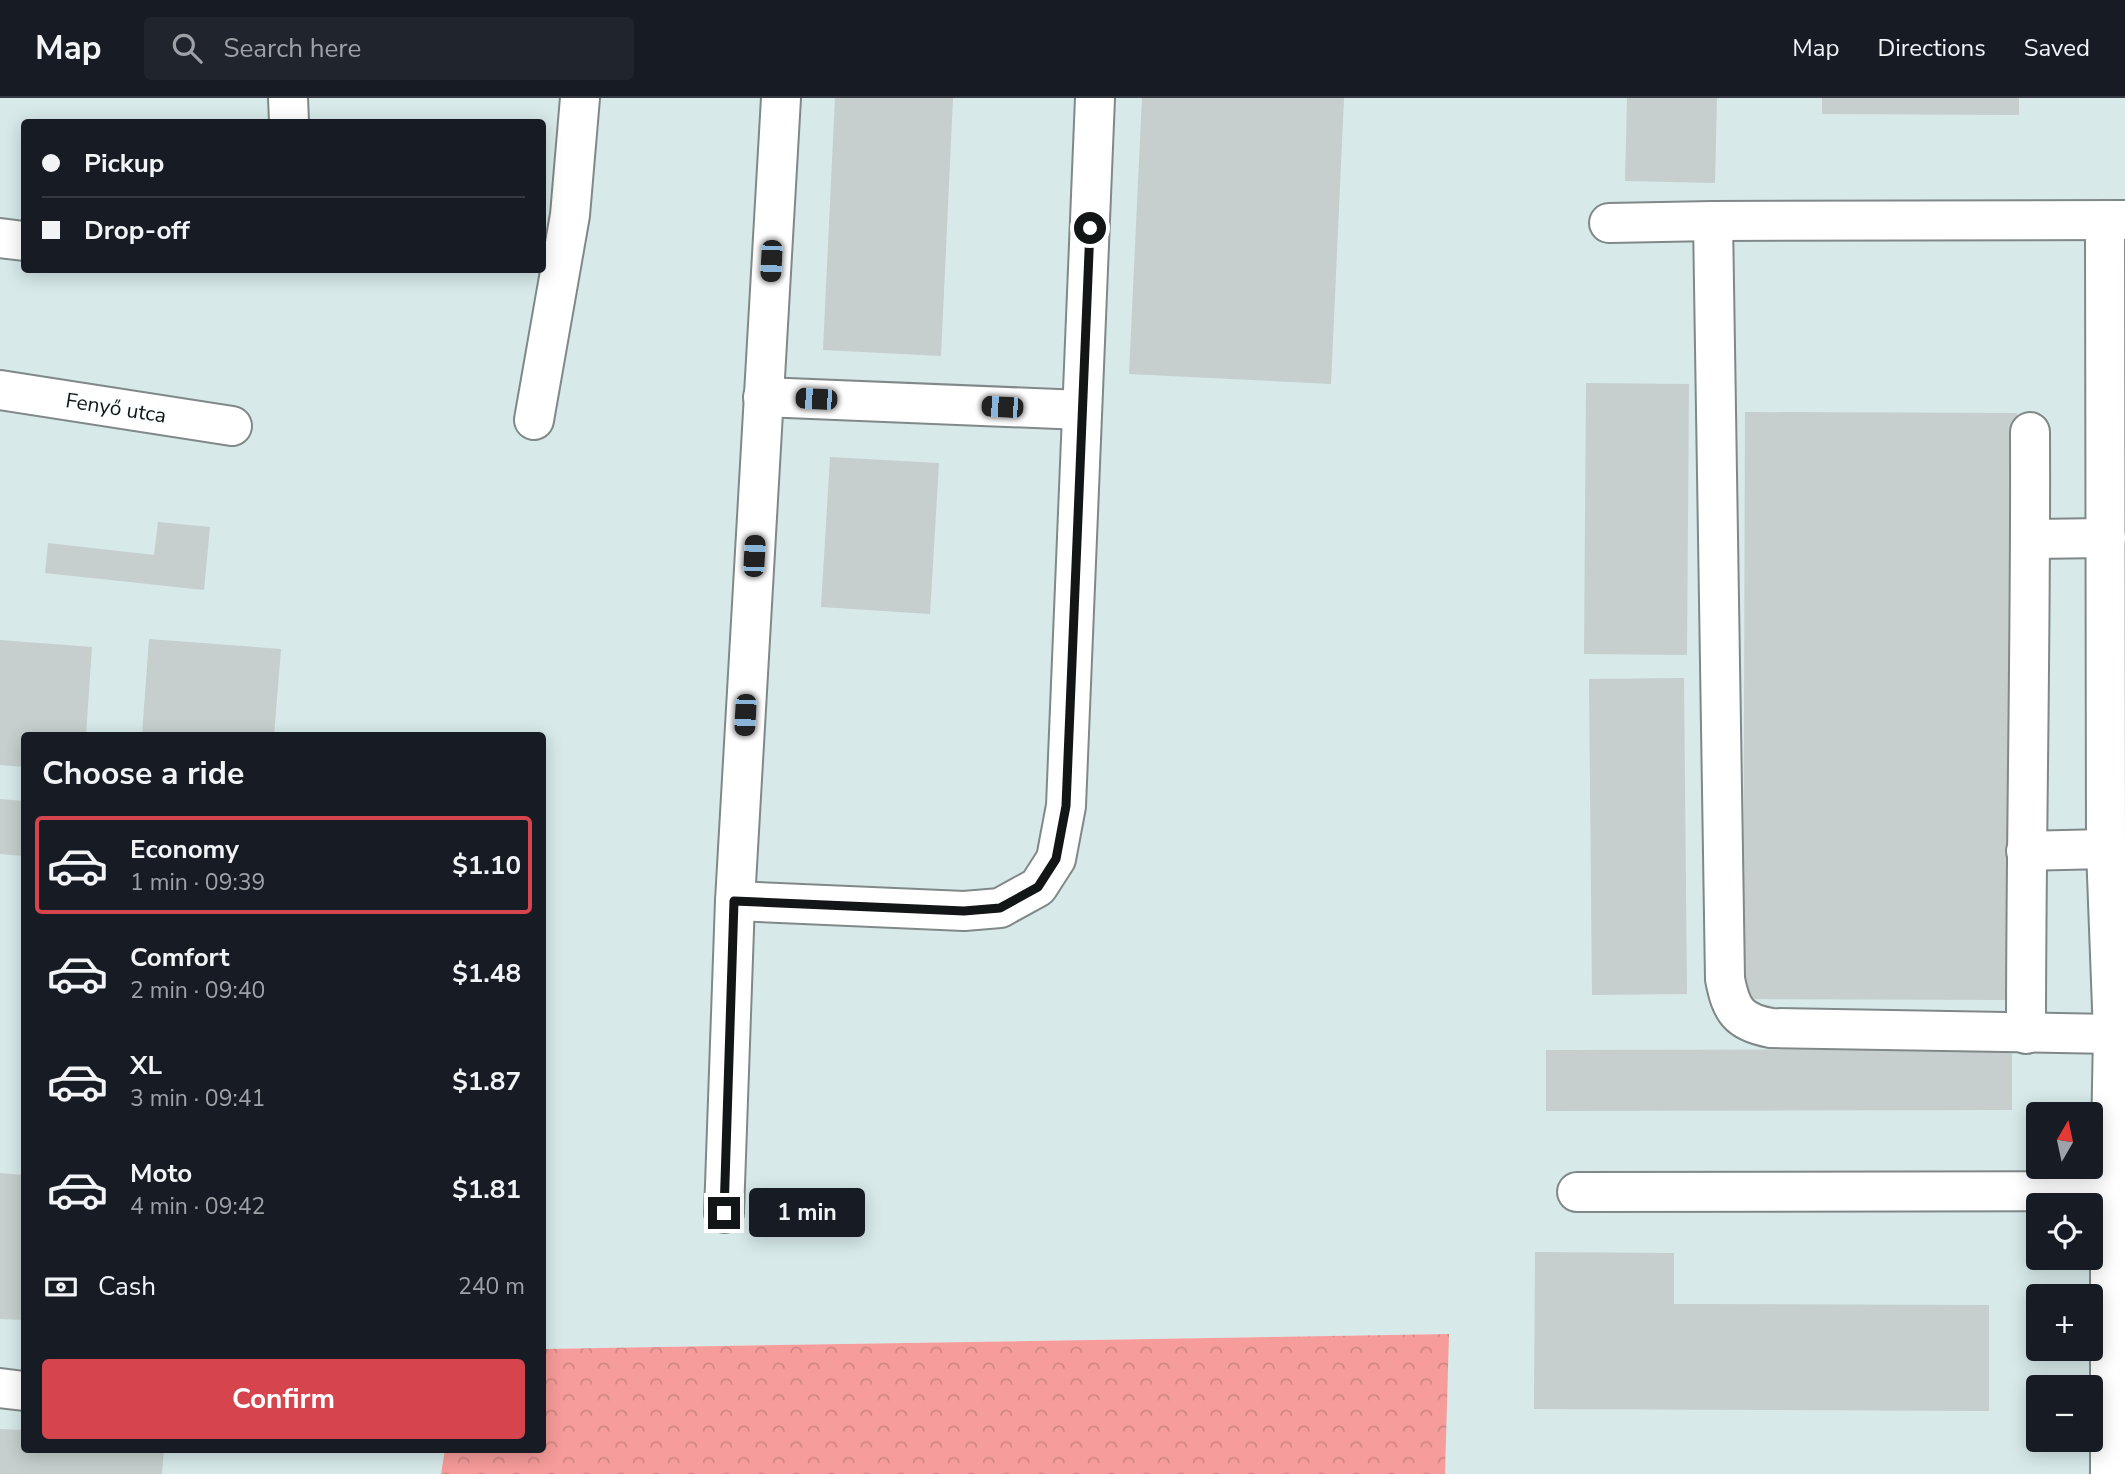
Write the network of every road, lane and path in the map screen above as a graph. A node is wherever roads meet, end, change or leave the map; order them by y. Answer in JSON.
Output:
{"nodes":[{"id":1,"x":288,"y":98,"type":"edge"},
{"id":2,"x":580,"y":98,"type":"edge"},
{"id":3,"x":780,"y":98,"type":"edge"},
{"id":4,"x":1095,"y":98,"type":"edge"},
{"id":5,"x":289,"y":119,"type":"edge"},
{"id":6,"x":2115,"y":220,"type":"edge"},
{"id":7,"x":1713,"y":221,"type":"junction"},
{"id":8,"x":1609,"y":223,"type":"dead end"},
{"id":9,"x":0,"y":238,"type":"edge"},
{"id":10,"x":21,"y":241,"type":"edge"},
{"id":11,"x":0,"y":390,"type":"edge"},
{"id":12,"x":762,"y":397,"type":"junction"},
{"id":13,"x":1082,"y":410,"type":"junction"},
{"id":14,"x":534,"y":421,"type":"dead end"},
{"id":15,"x":232,"y":426,"type":"dead end"},
{"id":16,"x":2030,"y":432,"type":"dead end"},
{"id":17,"x":2106,"y":538,"type":"junction"},
{"id":18,"x":2031,"y":539,"type":"junction"},
{"id":19,"x":2106,"y":849,"type":"junction"},
{"id":20,"x":2026,"y":851,"type":"junction"},
{"id":21,"x":734,"y":901,"type":"junction"},
{"id":22,"x":2026,"y":1034,"type":"junction"},
{"id":23,"x":2113,"y":1034,"type":"junction"},
{"id":24,"x":2118,"y":1191,"type":"edge"},
{"id":25,"x":1577,"y":1192,"type":"dead end"},
{"id":26,"x":724,"y":1213,"type":"dead end"},
{"id":27,"x":0,"y":1388,"type":"edge"},
{"id":28,"x":21,"y":1391,"type":"edge"},
{"id":29,"x":2110,"y":1474,"type":"edge"}],
"edges":[{"from":1,"to":5,"type":"street"},
{"from":2,"to":14,"type":"street"},
{"from":3,"to":12,"type":"street"},
{"from":4,"to":13,"type":"street"},
{"from":6,"to":7,"type":"street"},
{"from":6,"to":17,"type":"street"},
{"from":7,"to":8,"type":"street"},
{"from":7,"to":22,"type":"street"},
{"from":9,"to":10,"type":"street"},
{"from":11,"to":15,"type":"street","name":"Fenyő utca"},
{"from":12,"to":13,"type":"street"},
{"from":12,"to":21,"type":"street"},
{"from":13,"to":21,"type":"street"},
{"from":16,"to":18,"type":"street"},
{"from":17,"to":18,"type":"street"},
{"from":17,"to":19,"type":"street"},
{"from":18,"to":20,"type":"street"},
{"from":19,"to":20,"type":"street"},
{"from":19,"to":23,"type":"street"},
{"from":20,"to":22,"type":"street"},
{"from":21,"to":26,"type":"street"},
{"from":22,"to":23,"type":"street"},
{"from":23,"to":24,"type":"street"},
{"from":24,"to":25,"type":"street"},
{"from":24,"to":29,"type":"street"},
{"from":27,"to":28,"type":"street"}]}
